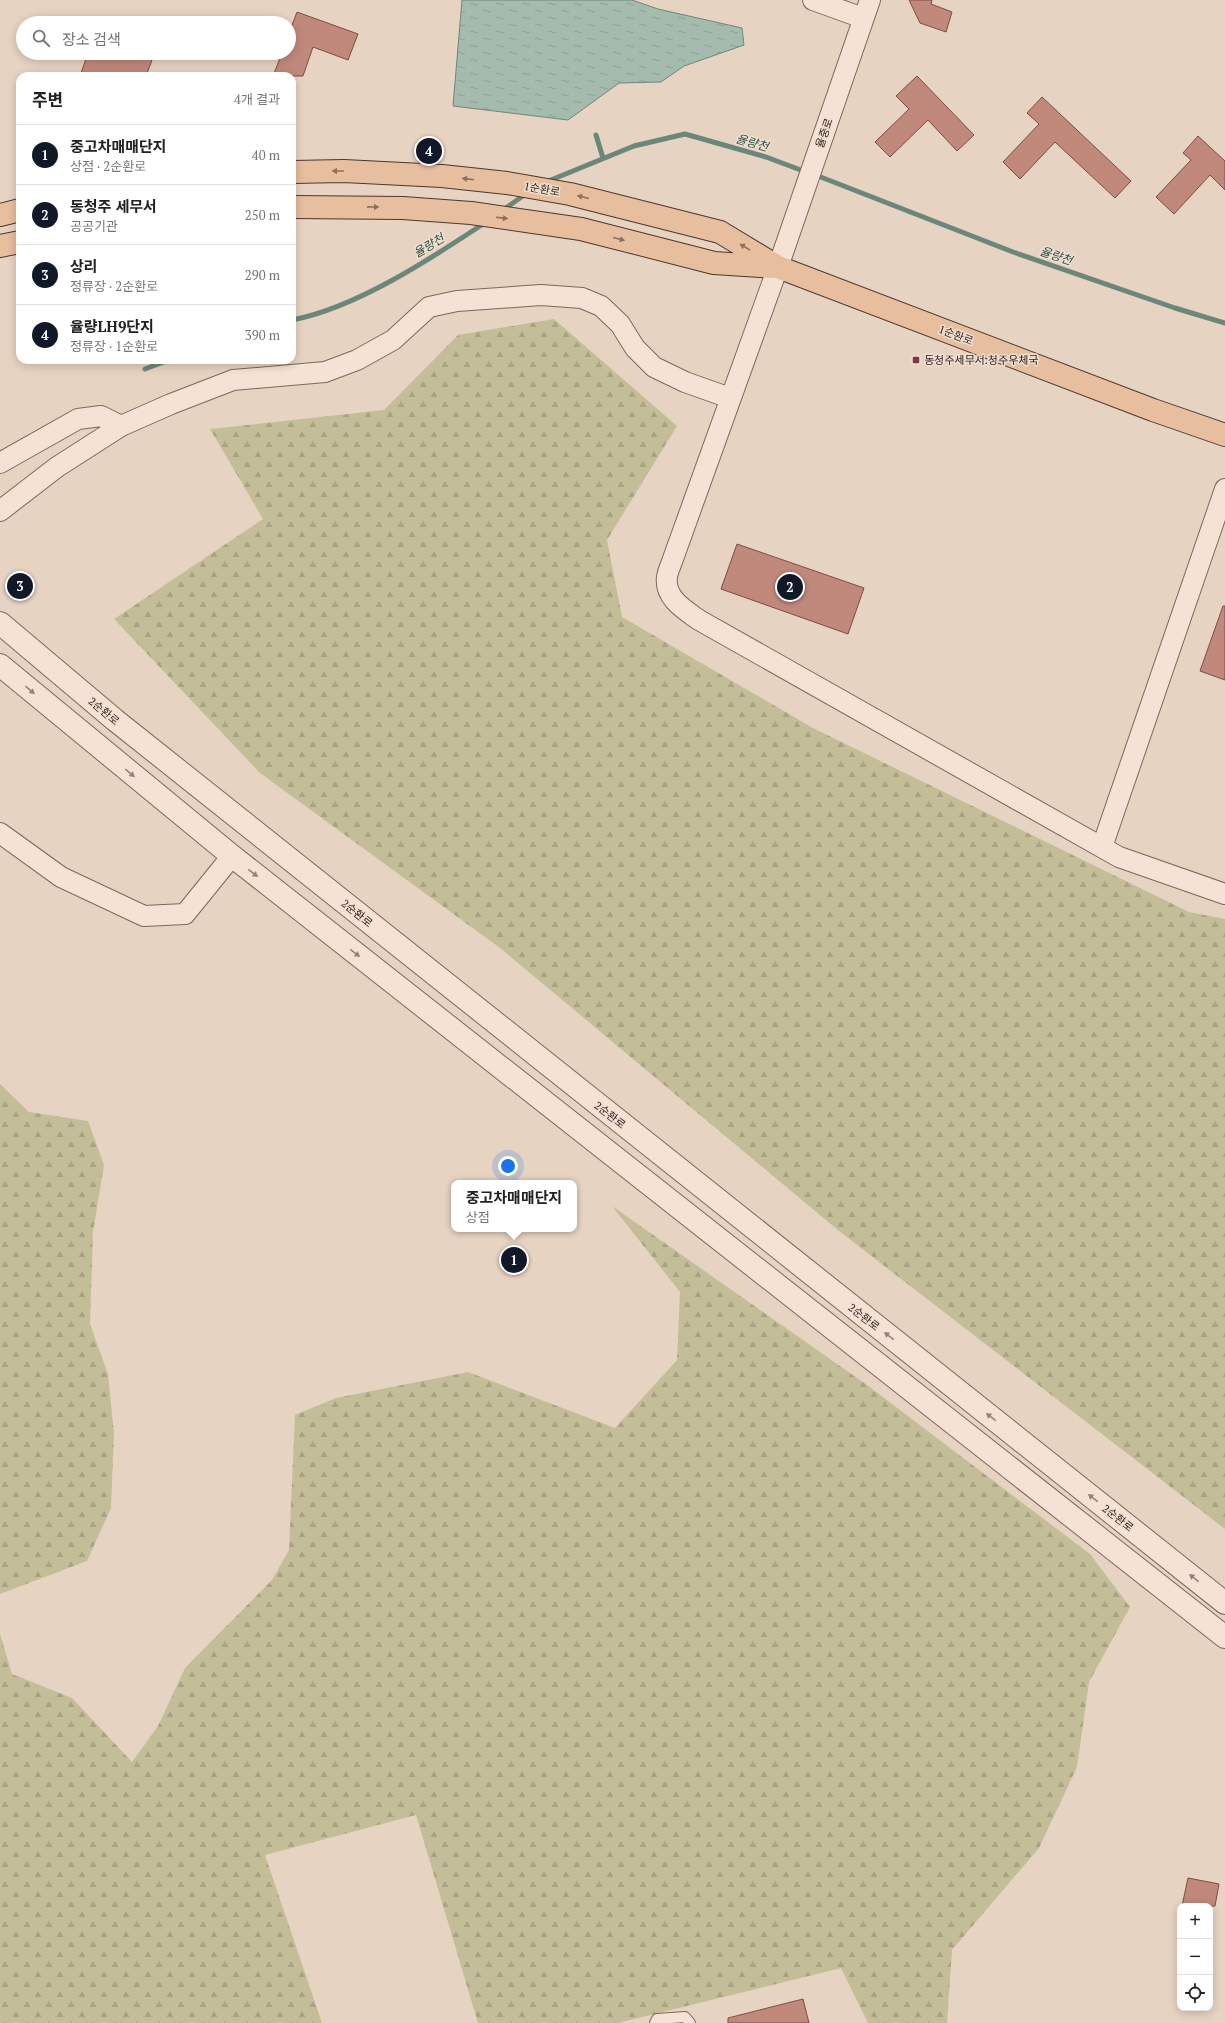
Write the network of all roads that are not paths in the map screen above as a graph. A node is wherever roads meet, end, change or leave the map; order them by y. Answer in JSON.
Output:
{"nodes":[{"id":1,"x":813,"y":0,"type":"edge"},
{"id":2,"x":866,"y":9,"type":"edge"},
{"id":3,"x":296,"y":172,"type":"edge"},
{"id":4,"x":296,"y":207,"type":"edge"},
{"id":5,"x":16,"y":211,"type":"edge"},
{"id":6,"x":0,"y":215,"type":"edge"},
{"id":7,"x":16,"y":243,"type":"edge"},
{"id":8,"x":0,"y":246,"type":"edge"},
{"id":9,"x":778,"y":267,"type":"junction"},
{"id":10,"x":730,"y":398,"type":"junction"},
{"id":11,"x":120,"y":426,"type":"junction"},
{"id":12,"x":1225,"y":435,"type":"edge"},
{"id":13,"x":0,"y":463,"type":"edge"},
{"id":14,"x":1225,"y":489,"type":"edge"},
{"id":15,"x":0,"y":511,"type":"edge"},
{"id":16,"x":0,"y":623,"type":"edge"},
{"id":17,"x":0,"y":665,"type":"edge"},
{"id":18,"x":0,"y":833,"type":"edge"},
{"id":19,"x":1102,"y":847,"type":"junction"},
{"id":20,"x":232,"y":856,"type":"junction"},
{"id":21,"x":1225,"y":894,"type":"edge"},
{"id":22,"x":1225,"y":1603,"type":"edge"},
{"id":23,"x":1225,"y":1638,"type":"edge"},
{"id":24,"x":655,"y":2023,"type":"edge"},
{"id":25,"x":690,"y":2023,"type":"edge"}],
"edges":[{"from":1,"to":2,"type":"street"},
{"from":2,"to":9,"type":"street","name":"율중로"},
{"from":9,"to":3,"type":"main road","name":"1순환로","one_way":true},
{"from":4,"to":9,"type":"main road","name":"1순환로","one_way":true},
{"from":5,"to":6,"type":"main road"},
{"from":7,"to":8,"type":"main road"},
{"from":9,"to":10,"type":"street","name":"율중로"},
{"from":9,"to":12,"type":"main road","name":"1순환로"},
{"from":10,"to":11,"type":"street"},
{"from":10,"to":19,"type":"street","name":"율중로"},
{"from":11,"to":13,"type":"street"},
{"from":11,"to":15,"type":"street"},
{"from":14,"to":19,"type":"street"},
{"from":22,"to":16,"type":"street","name":"2순환로","one_way":true},
{"from":17,"to":20,"type":"street","one_way":true},
{"from":18,"to":20,"type":"street"},
{"from":19,"to":21,"type":"street","name":"율중로"},
{"from":20,"to":23,"type":"street","one_way":true},
{"from":24,"to":25,"type":"lane"}]}
